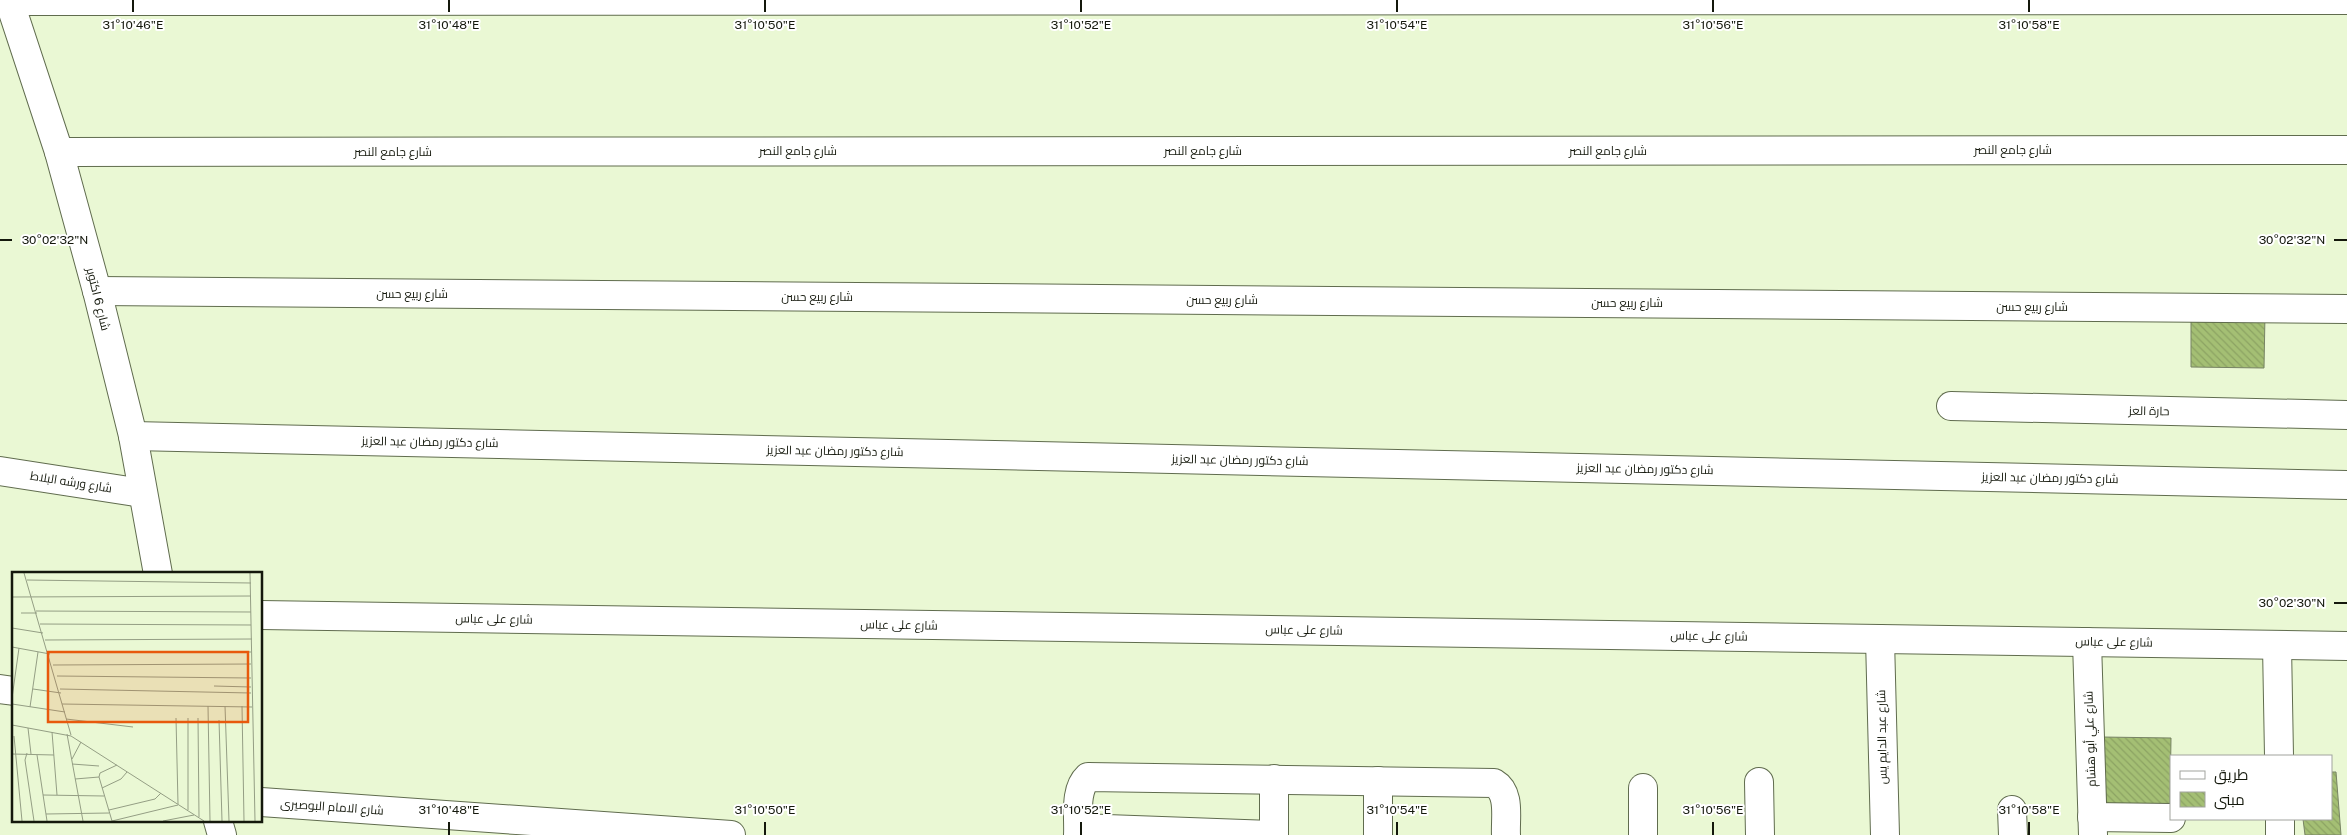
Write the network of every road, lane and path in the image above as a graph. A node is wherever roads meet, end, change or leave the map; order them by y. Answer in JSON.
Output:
{"nodes":[{"id":1,"x":9,"y":0,"type":"edge"},
{"id":2,"x":2347,"y":0,"type":"edge"},
{"id":3,"x":10,"y":29,"type":"edge"},
{"id":4,"x":2347,"y":150,"type":"edge"},
{"id":5,"x":59,"y":152,"type":"junction"},
{"id":6,"x":97,"y":291,"type":"junction"},
{"id":7,"x":2347,"y":309,"type":"edge"},
{"id":8,"x":1951,"y":406,"type":"dead end"},
{"id":9,"x":2347,"y":415,"type":"edge"},
{"id":10,"x":133,"y":436,"type":"junction"},
{"id":11,"x":0,"y":471,"type":"edge"},
{"id":12,"x":2347,"y":485,"type":"edge"},
{"id":13,"x":142,"y":493,"type":"junction"},
{"id":14,"x":158,"y":572,"type":"edge"},
{"id":15,"x":262,"y":615,"type":"edge"},
{"id":16,"x":1880,"y":639,"type":"junction"},
{"id":17,"x":2087,"y":642,"type":"junction"},
{"id":18,"x":2277,"y":645,"type":"junction"},
{"id":19,"x":2347,"y":646,"type":"edge"},
{"id":20,"x":2279,"y":755,"type":"edge"},
{"id":21,"x":1274,"y":779,"type":"junction"},
{"id":22,"x":1378,"y":780,"type":"junction"},
{"id":23,"x":1759,"y":782,"type":"dead end"},
{"id":24,"x":1643,"y":788,"type":"dead end"},
{"id":25,"x":262,"y":802,"type":"edge"},
{"id":26,"x":2170,"y":818,"type":"edge"},
{"id":27,"x":2280,"y":820,"type":"edge"},
{"id":28,"x":218,"y":822,"type":"edge"},
{"id":29,"x":2093,"y":826,"type":"edge"},
{"id":30,"x":1079,"y":832,"type":"edge"},
{"id":31,"x":222,"y":835,"type":"edge"},
{"id":32,"x":731,"y":835,"type":"edge"},
{"id":33,"x":1274,"y":835,"type":"edge"},
{"id":34,"x":1378,"y":835,"type":"edge"},
{"id":35,"x":1506,"y":835,"type":"edge"},
{"id":36,"x":1643,"y":835,"type":"edge"},
{"id":37,"x":1760,"y":835,"type":"edge"},
{"id":38,"x":1885,"y":835,"type":"edge"},
{"id":39,"x":2280,"y":835,"type":"edge"}],
"edges":[{"from":1,"to":2,"type":"street"},
{"from":1,"to":3,"type":"street","name":"شارع 6 اكتوبر"},
{"from":3,"to":5,"type":"street","name":"شارع 6 اكتوبر"},
{"from":4,"to":5,"type":"street","name":"شارع جامع النصر"},
{"from":5,"to":6,"type":"street","name":"شارع 6 اكتوبر"},
{"from":6,"to":7,"type":"street","name":"شارع ربيع حسن"},
{"from":6,"to":10,"type":"street","name":"شارع 6 اكتوبر"},
{"from":8,"to":9,"type":"street","name":"حارة العز"},
{"from":10,"to":12,"type":"street","name":"شارع دكتور رمضان عبد العزيز"},
{"from":10,"to":13,"type":"street","name":"شارع 6 اكتوبر"},
{"from":11,"to":13,"type":"street","name":"شارع ورشه البلاط"},
{"from":13,"to":14,"type":"street","name":"شارع 6 اكتوبر"},
{"from":15,"to":16,"type":"street","name":"شارع على عباس"},
{"from":16,"to":17,"type":"street","name":"شارع على عباس"},
{"from":16,"to":38,"type":"street","name":"شارع عبد الدايم يس"},
{"from":17,"to":18,"type":"street","name":"شارع على عباس"},
{"from":17,"to":29,"type":"street","name":"شارع علي أبو هشام"},
{"from":18,"to":19,"type":"street","name":"شارع على عباس"},
{"from":18,"to":20,"type":"street"},
{"from":21,"to":22,"type":"street"},
{"from":21,"to":30,"type":"street"},
{"from":21,"to":33,"type":"street"},
{"from":22,"to":34,"type":"street"},
{"from":22,"to":35,"type":"street"},
{"from":23,"to":37,"type":"street"},
{"from":24,"to":36,"type":"street"},
{"from":25,"to":32,"type":"street","name":"شارع الامام البوصيرى"},
{"from":26,"to":29,"type":"street"},
{"from":27,"to":39,"type":"street"},
{"from":28,"to":31,"type":"street"},
{"from":30,"to":33,"type":"street"}]}
